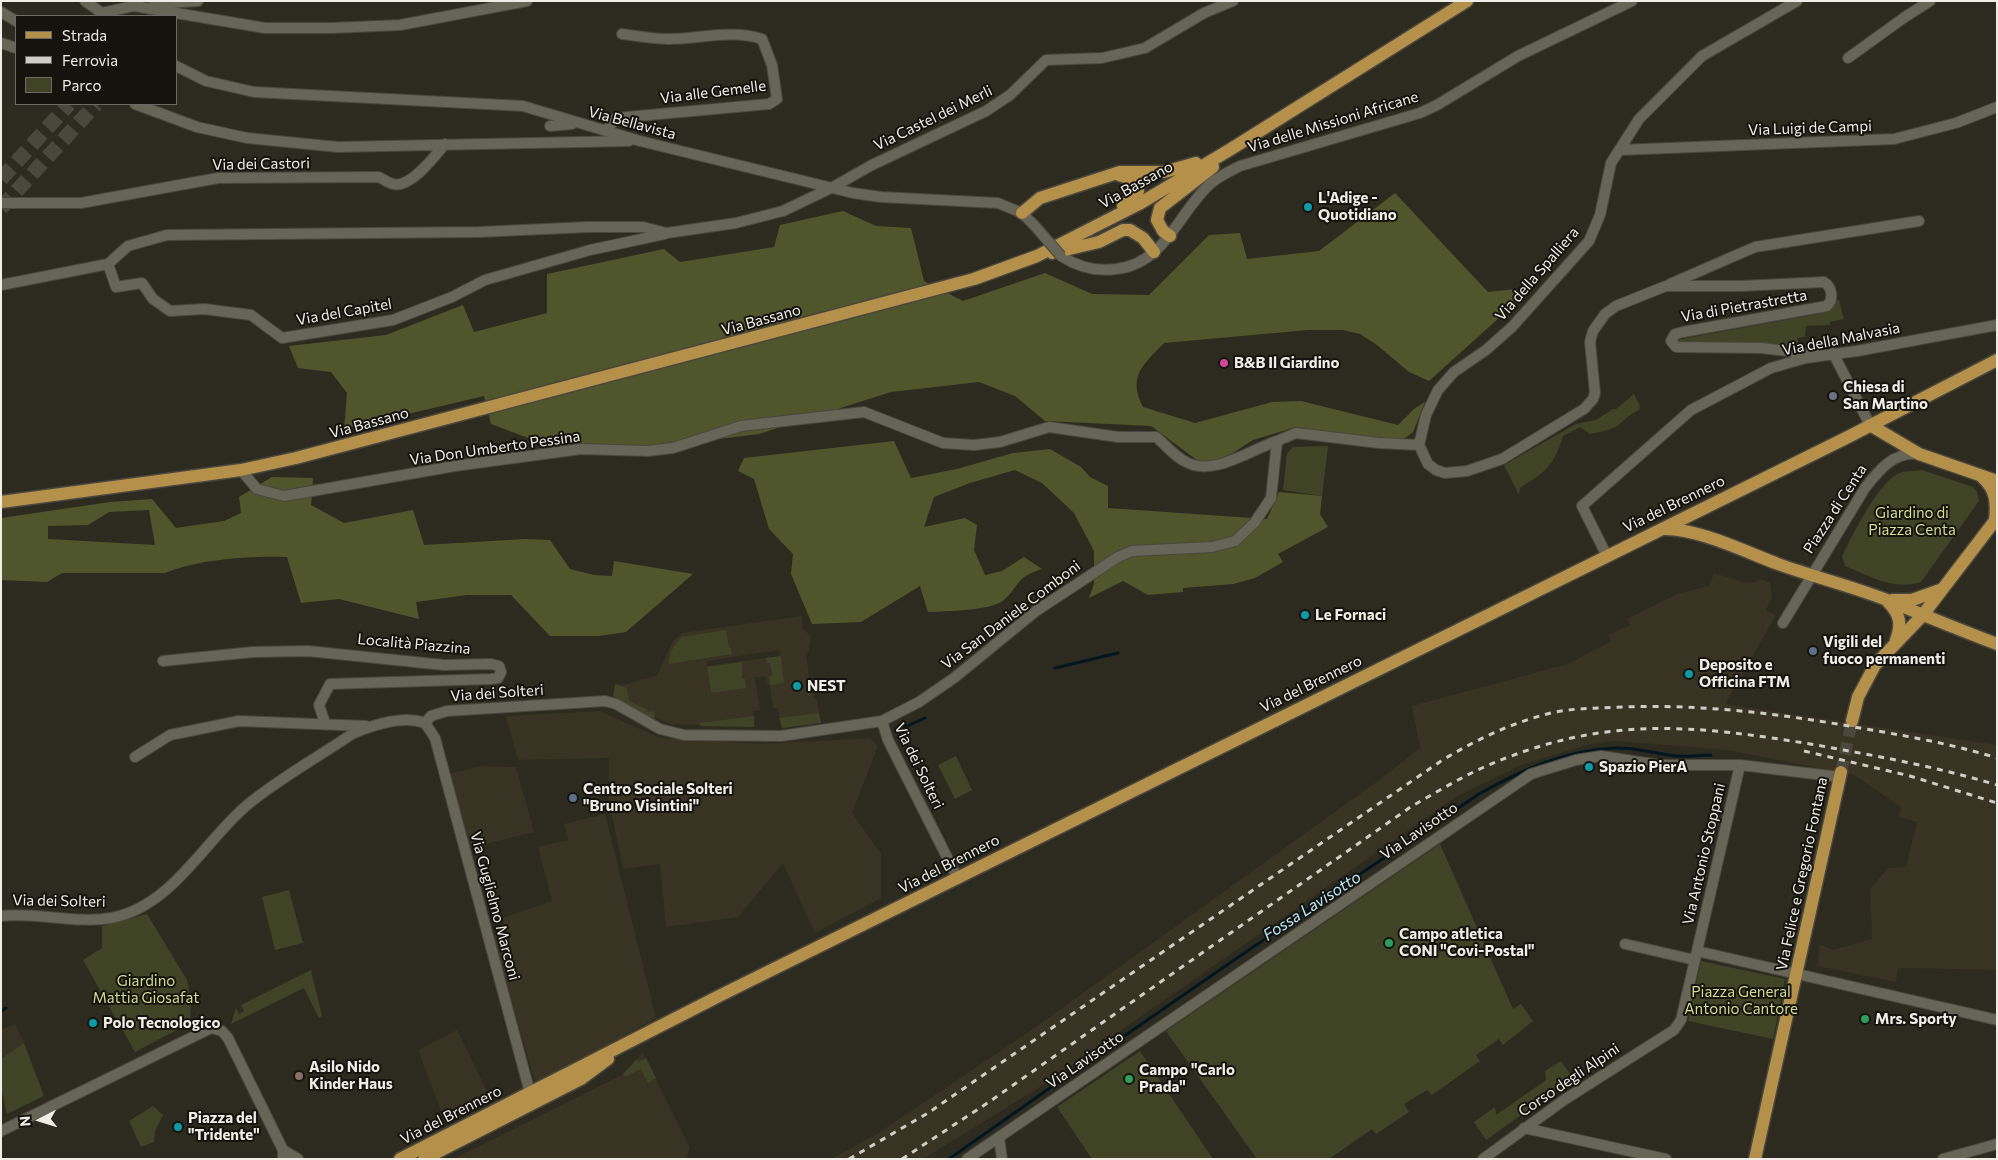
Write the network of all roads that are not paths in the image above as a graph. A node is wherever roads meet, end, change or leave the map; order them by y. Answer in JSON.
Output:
{"nodes":[{"id":1,"x":85,"y":1,"type":"edge"},
{"id":2,"x":198,"y":1,"type":"edge"},
{"id":3,"x":527,"y":1,"type":"edge"},
{"id":4,"x":1233,"y":1,"type":"edge"},
{"id":5,"x":1466,"y":1,"type":"edge"},
{"id":6,"x":1632,"y":1,"type":"edge"},
{"id":7,"x":1797,"y":1,"type":"edge"},
{"id":8,"x":1930,"y":1,"type":"edge"},
{"id":9,"x":134,"y":6,"type":"junction"},
{"id":10,"x":1,"y":12,"type":"edge"},
{"id":11,"x":103,"y":14,"type":"edge"},
{"id":12,"x":15,"y":20,"type":"edge"},
{"id":13,"x":622,"y":34,"type":"dead end"},
{"id":14,"x":1,"y":43,"type":"edge"},
{"id":15,"x":15,"y":48,"type":"edge"},
{"id":16,"x":1848,"y":58,"type":"dead end"},
{"id":17,"x":178,"y":67,"type":"edge"},
{"id":18,"x":138,"y":105,"type":"edge"},
{"id":19,"x":1997,"y":107,"type":"edge"},
{"id":20,"x":578,"y":123,"type":"junction"},
{"id":21,"x":550,"y":126,"type":"dead end"},
{"id":22,"x":606,"y":131,"type":"junction"},
{"id":23,"x":640,"y":141,"type":"junction"},
{"id":24,"x":445,"y":144,"type":"junction"},
{"id":25,"x":1230,"y":149,"type":"junction"},
{"id":26,"x":1619,"y":150,"type":"junction"},
{"id":27,"x":1114,"y":175,"type":"junction"},
{"id":28,"x":833,"y":187,"type":"junction"},
{"id":29,"x":1,"y":203,"type":"edge"},
{"id":30,"x":1022,"y":213,"type":"junction"},
{"id":31,"x":1919,"y":221,"type":"dead end"},
{"id":32,"x":667,"y":233,"type":"junction"},
{"id":33,"x":1170,"y":236,"type":"junction"},
{"id":34,"x":1154,"y":252,"type":"junction"},
{"id":35,"x":1037,"y":256,"type":"junction"},
{"id":36,"x":1061,"y":256,"type":"joint"},
{"id":37,"x":108,"y":264,"type":"junction"},
{"id":38,"x":1,"y":285,"type":"edge"},
{"id":39,"x":1666,"y":286,"type":"junction"},
{"id":40,"x":1997,"y":324,"type":"edge"},
{"id":41,"x":1828,"y":354,"type":"junction"},
{"id":42,"x":1997,"y":360,"type":"edge"},
{"id":43,"x":1870,"y":425,"type":"junction"},
{"id":44,"x":1277,"y":442,"type":"junction"},
{"id":45,"x":1419,"y":445,"type":"junction"},
{"id":46,"x":1919,"y":454,"type":"junction"},
{"id":47,"x":241,"y":470,"type":"junction"},
{"id":48,"x":1973,"y":472,"type":"junction"},
{"id":49,"x":1997,"y":481,"type":"edge"},
{"id":50,"x":1,"y":502,"type":"edge"},
{"id":51,"x":1702,"y":508,"type":"junction"},
{"id":52,"x":1996,"y":519,"type":"edge"},
{"id":53,"x":1660,"y":529,"type":"junction"},
{"id":54,"x":1699,"y":535,"type":"junction"},
{"id":55,"x":1607,"y":556,"type":"junction"},
{"id":56,"x":1811,"y":576,"type":"junction"},
{"id":57,"x":1942,"y":590,"type":"junction"},
{"id":58,"x":1886,"y":600,"type":"junction"},
{"id":59,"x":1922,"y":616,"type":"junction"},
{"id":60,"x":1783,"y":623,"type":"dead end"},
{"id":61,"x":1895,"y":642,"type":"junction"},
{"id":62,"x":1997,"y":644,"type":"edge"},
{"id":63,"x":163,"y":661,"type":"dead end"},
{"id":64,"x":1852,"y":720,"type":"tunnel mouth"},
{"id":65,"x":882,"y":721,"type":"junction"},
{"id":66,"x":325,"y":723,"type":"junction"},
{"id":67,"x":424,"y":723,"type":"junction"},
{"id":68,"x":370,"y":726,"type":"junction"},
{"id":69,"x":135,"y":757,"type":"dead end"},
{"id":70,"x":1740,"y":765,"type":"junction"},
{"id":71,"x":1841,"y":774,"type":"joint"},
{"id":72,"x":958,"y":879,"type":"junction"},
{"id":73,"x":1,"y":916,"type":"edge"},
{"id":74,"x":1624,"y":944,"type":"dead end"},
{"id":75,"x":1696,"y":956,"type":"junction"},
{"id":76,"x":1797,"y":974,"type":"junction"},
{"id":77,"x":1997,"y":1020,"type":"edge"},
{"id":78,"x":640,"y":1036,"type":"junction"},
{"id":79,"x":528,"y":1086,"type":"junction"},
{"id":80,"x":517,"y":1106,"type":"junction"},
{"id":81,"x":1524,"y":1128,"type":"junction"},
{"id":82,"x":1,"y":1130,"type":"edge"},
{"id":83,"x":999,"y":1137,"type":"junction"},
{"id":84,"x":1997,"y":1144,"type":"edge"},
{"id":85,"x":283,"y":1154,"type":"edge"},
{"id":86,"x":1628,"y":1155,"type":"edge"},
{"id":87,"x":298,"y":1159,"type":"edge"},
{"id":88,"x":400,"y":1159,"type":"edge"},
{"id":89,"x":424,"y":1159,"type":"edge"},
{"id":90,"x":967,"y":1159,"type":"edge"},
{"id":91,"x":1002,"y":1159,"type":"edge"},
{"id":92,"x":1483,"y":1159,"type":"edge"},
{"id":93,"x":1666,"y":1159,"type":"edge"},
{"id":94,"x":1755,"y":1159,"type":"edge"},
{"id":95,"x":1944,"y":1159,"type":"edge"}],
"edges":[{"from":1,"to":11,"type":"street"},
{"from":2,"to":9,"type":"street"},
{"from":3,"to":9,"type":"street"},
{"from":4,"to":28,"type":"street","name":"Via Castel dei Merli"},
{"from":5,"to":25,"type":"main road","name":"Via Bassano"},
{"from":6,"to":33,"type":"street","name":"Via delle Missioni Africane"},
{"from":7,"to":26,"type":"street","name":"Via della Spalliera"},
{"from":8,"to":16,"type":"street"},
{"from":9,"to":11,"type":"street"},
{"from":10,"to":12,"type":"street"},
{"from":13,"to":22,"type":"street","name":"Via alle Gemelle"},
{"from":14,"to":15,"type":"street"},
{"from":17,"to":20,"type":"street","name":"Via Bellavista"},
{"from":18,"to":24,"type":"street","name":"Via dei Castori"},
{"from":19,"to":26,"type":"street","name":"Via Luigi de Campi"},
{"from":20,"to":21,"type":"street"},
{"from":20,"to":22,"type":"street","name":"Via Bellavista"},
{"from":22,"to":23,"type":"street","name":"Via Bellavista"},
{"from":23,"to":24,"type":"street","name":"Via dei Castori"},
{"from":23,"to":28,"type":"street","name":"Via Bellavista"},
{"from":24,"to":29,"type":"street","name":"Via dei Castori"},
{"from":25,"to":27,"type":"main road"},
{"from":25,"to":33,"type":"main road"},
{"from":25,"to":35,"type":"main road","name":"Via Bassano"},
{"from":26,"to":45,"type":"street","name":"Via della Spalliera"},
{"from":27,"to":30,"type":"main road"},
{"from":27,"to":35,"type":"main road"},
{"from":28,"to":30,"type":"street","name":"Via Bellavista"},
{"from":28,"to":32,"type":"street","name":"Via del Capitel"},
{"from":30,"to":36,"type":"street","name":"Via Bellavista","bridge":true},
{"from":31,"to":39,"type":"street","name":"Via di Pietrastretta"},
{"from":32,"to":37,"type":"street","name":"Via del Capitel"},
{"from":32,"to":37,"type":"street","name":"Via del Capitel"},
{"from":33,"to":34,"type":"street","name":"Via delle Missioni Africane"},
{"from":34,"to":35,"type":"main road"},
{"from":34,"to":36,"type":"street","name":"Via delle Missioni Africane"},
{"from":35,"to":47,"type":"main road","name":"Via Bassano"},
{"from":37,"to":38,"type":"street"},
{"from":39,"to":41,"type":"street","name":"Via di Pietrastretta"},
{"from":39,"to":45,"type":"street","name":"Via di Pietrastretta"},
{"from":40,"to":41,"type":"street","name":"Via della Malvasia"},
{"from":41,"to":43,"type":"street"},
{"from":41,"to":55,"type":"street","name":"Via della Malvasia"},
{"from":42,"to":43,"type":"main road","name":"Via del Brennero"},
{"from":43,"to":46,"type":"main road","name":"Piazza di Centa"},
{"from":43,"to":51,"type":"main road","name":"Via del Brennero"},
{"from":44,"to":45,"type":"street"},
{"from":44,"to":47,"type":"street","name":"Via Don Umberto Pessina"},
{"from":44,"to":65,"type":"street","name":"Via San Daniele Comboni"},
{"from":46,"to":48,"type":"main road","name":"Piazza di Centa"},
{"from":46,"to":56,"type":"street","name":"Piazza di Centa"},
{"from":47,"to":50,"type":"main road","name":"Via Bassano"},
{"from":48,"to":49,"type":"main road","name":"Piazza di Centa"},
{"from":48,"to":52,"type":"main road"},
{"from":51,"to":53,"type":"main road","name":"Via del Brennero"},
{"from":51,"to":54,"type":"main road"},
{"from":52,"to":57,"type":"main road"},
{"from":53,"to":54,"type":"main road"},
{"from":53,"to":55,"type":"main road","name":"Via del Brennero"},
{"from":54,"to":56,"type":"main road"},
{"from":55,"to":72,"type":"main road","name":"Via del Brennero"},
{"from":56,"to":58,"type":"main road","name":"Piazza di Centa"},
{"from":56,"to":60,"type":"street"},
{"from":57,"to":58,"type":"main road"},
{"from":57,"to":59,"type":"main road"},
{"from":58,"to":59,"type":"main road","name":"Piazza di Centa"},
{"from":58,"to":61,"type":"main road"},
{"from":59,"to":61,"type":"main road"},
{"from":59,"to":62,"type":"main road","name":"Piazza di Centa"},
{"from":61,"to":64,"type":"main road"},
{"from":63,"to":66,"type":"street","name":"Località Piazzina"},
{"from":65,"to":67,"type":"street","name":"Via dei Solteri"},
{"from":65,"to":72,"type":"street","name":"Via dei Solteri"},
{"from":66,"to":68,"type":"street"},
{"from":66,"to":69,"type":"street"},
{"from":67,"to":68,"type":"street","name":"Via dei Solteri"},
{"from":67,"to":79,"type":"street","name":"Via Guglielmo Marconi"},
{"from":68,"to":73,"type":"street","name":"Via dei Solteri"},
{"from":70,"to":71,"type":"street","name":"Via Lavisotto"},
{"from":70,"to":75,"type":"street","name":"Via Antonio Stoppani"},
{"from":70,"to":83,"type":"street","name":"Via Lavisotto"},
{"from":71,"to":76,"type":"main road","name":"Via Felice e Gregorio Fontana"},
{"from":72,"to":78,"type":"main road","name":"Via del Brennero"},
{"from":74,"to":75,"type":"street"},
{"from":75,"to":76,"type":"street"},
{"from":75,"to":81,"type":"street","name":"Corso degli Alpini"},
{"from":76,"to":77,"type":"street"},
{"from":76,"to":94,"type":"main road","name":"Via Felice e Gregorio Fontana"},
{"from":78,"to":79,"type":"main road","name":"Via del Brennero"},
{"from":78,"to":80,"type":"main road","name":"Via del Brennero"},
{"from":79,"to":80,"type":"main road","name":"Via del Brennero"},
{"from":80,"to":88,"type":"main road","name":"Via del Brennero"},
{"from":80,"to":89,"type":"main road","name":"Via del Brennero"},
{"from":81,"to":86,"type":"street"},
{"from":81,"to":92,"type":"street","name":"Corso degli Alpini"},
{"from":82,"to":85,"type":"street"},
{"from":83,"to":90,"type":"street","name":"Via Lavisotto"},
{"from":83,"to":91,"type":"street"},
{"from":84,"to":95,"type":"street"},
{"from":85,"to":87,"type":"street"},
{"from":86,"to":93,"type":"street"}]}
